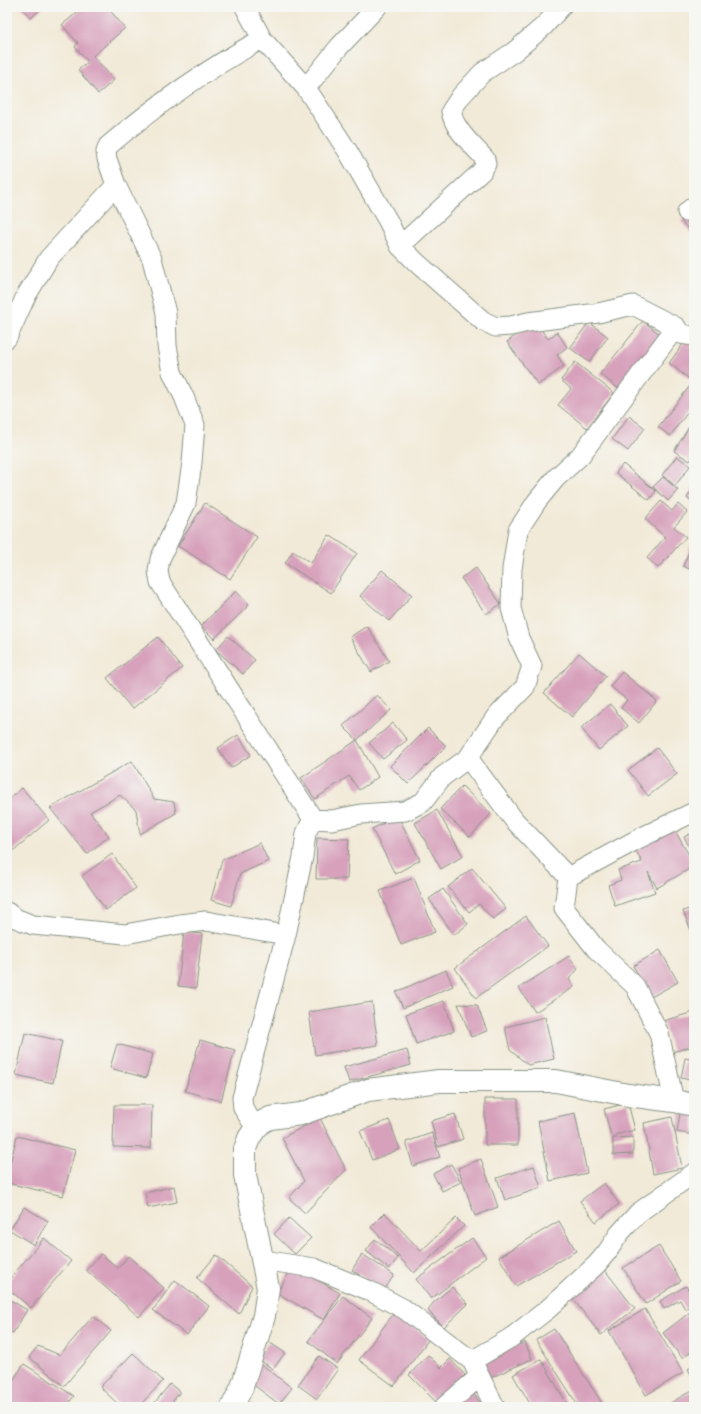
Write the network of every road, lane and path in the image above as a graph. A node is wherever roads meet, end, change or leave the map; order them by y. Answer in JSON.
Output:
{"nodes":[{"id":1,"x":245,"y":7,"type":"edge"},
{"id":2,"x":376,"y":7,"type":"edge"},
{"id":3,"x":561,"y":7,"type":"edge"},
{"id":4,"x":262,"y":39,"type":"junction"},
{"id":5,"x":306,"y":88,"type":"junction"},
{"id":6,"x":116,"y":185,"type":"junction"},
{"id":7,"x":400,"y":246,"type":"junction"},
{"id":8,"x":676,"y":327,"type":"junction"},
{"id":9,"x":694,"y":336,"type":"edge"},
{"id":10,"x":7,"y":338,"type":"edge"},
{"id":11,"x":468,"y":758,"type":"junction"},
{"id":12,"x":694,"y":812,"type":"edge"},
{"id":13,"x":313,"y":819,"type":"junction"},
{"id":14,"x":568,"y":876,"type":"junction"},
{"id":15,"x":7,"y":912,"type":"edge"},
{"id":16,"x":286,"y":935,"type":"junction"},
{"id":17,"x":684,"y":1103,"type":"edge"},
{"id":18,"x":256,"y":1128,"type":"junction"},
{"id":19,"x":694,"y":1173,"type":"edge"},
{"id":20,"x":263,"y":1260,"type":"junction"},
{"id":21,"x":475,"y":1369,"type":"junction"},
{"id":22,"x":232,"y":1407,"type":"edge"},
{"id":23,"x":444,"y":1407,"type":"edge"},
{"id":24,"x":495,"y":1407,"type":"edge"}],
"edges":[{"from":1,"to":4,"type":"street"},
{"from":2,"to":5,"type":"street"},
{"from":3,"to":7,"type":"street"},
{"from":4,"to":5,"type":"street"},
{"from":4,"to":6,"type":"street"},
{"from":5,"to":7,"type":"street"},
{"from":6,"to":10,"type":"street"},
{"from":6,"to":13,"type":"street"},
{"from":7,"to":8,"type":"street"},
{"from":8,"to":9,"type":"street"},
{"from":8,"to":11,"type":"street"},
{"from":11,"to":13,"type":"street"},
{"from":11,"to":14,"type":"street"},
{"from":12,"to":14,"type":"street"},
{"from":13,"to":16,"type":"street"},
{"from":14,"to":17,"type":"street"},
{"from":15,"to":16,"type":"street"},
{"from":16,"to":18,"type":"street"},
{"from":17,"to":18,"type":"street"},
{"from":18,"to":20,"type":"street"},
{"from":19,"to":21,"type":"street"},
{"from":20,"to":21,"type":"street"},
{"from":20,"to":22,"type":"street"},
{"from":21,"to":23,"type":"street"},
{"from":21,"to":24,"type":"street"}]}
